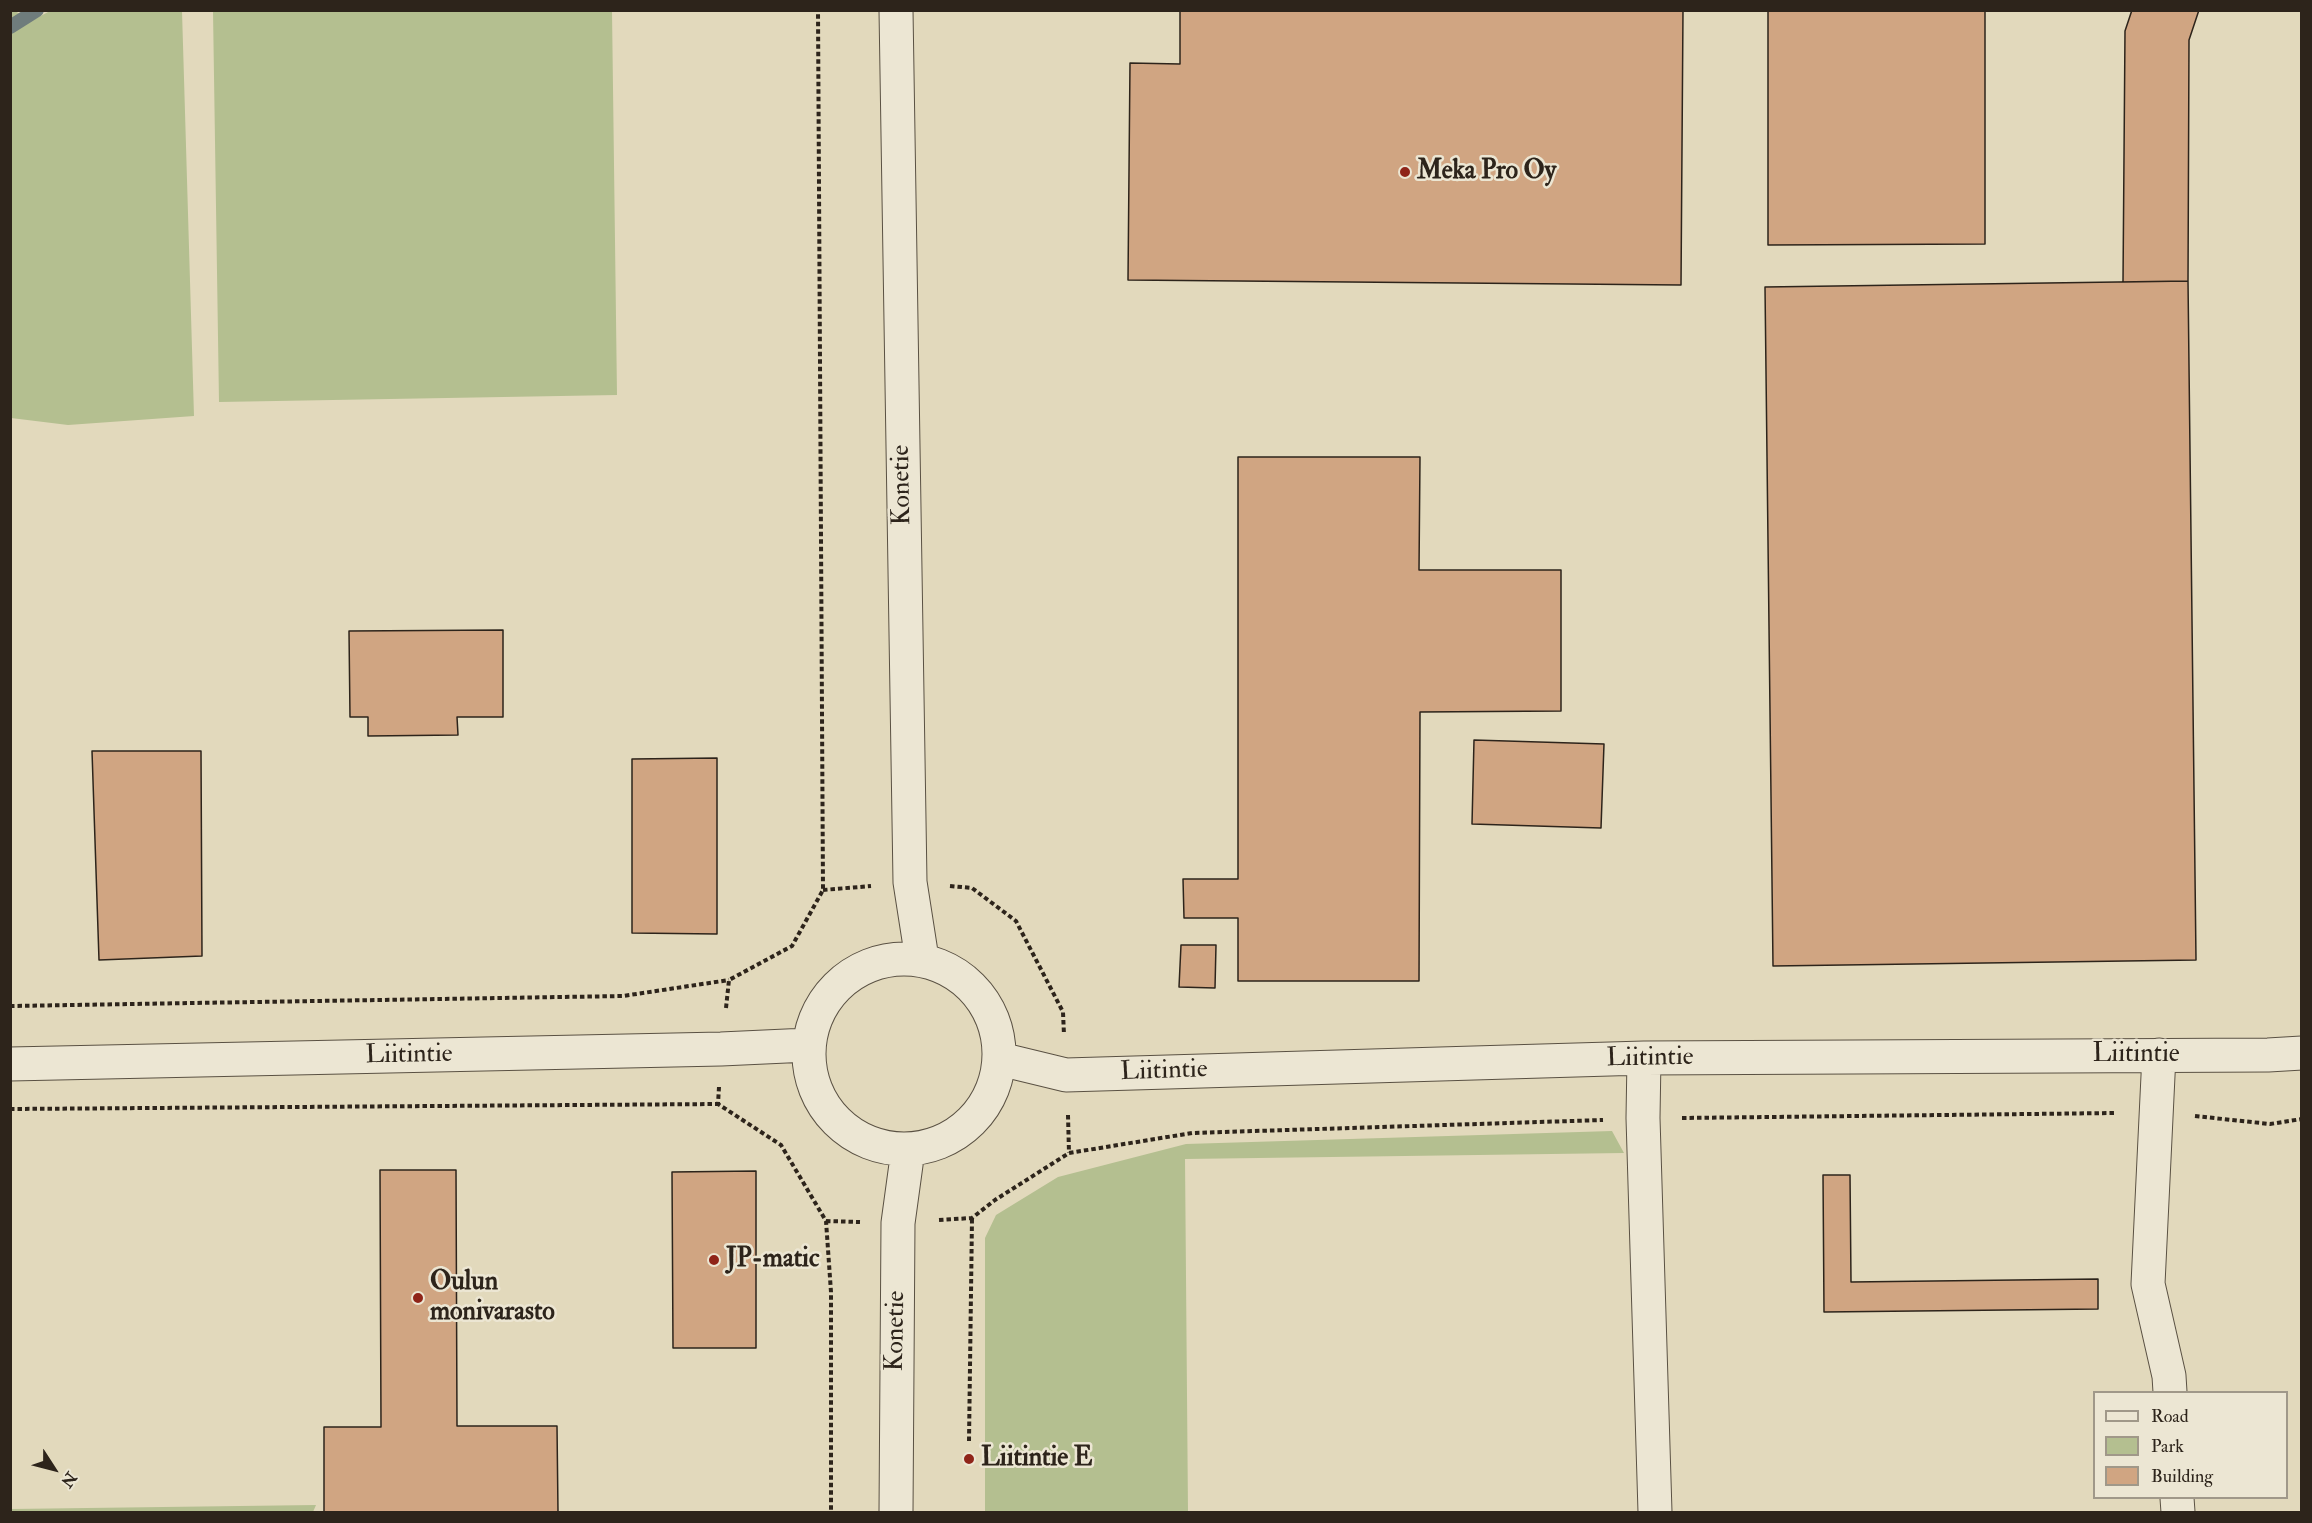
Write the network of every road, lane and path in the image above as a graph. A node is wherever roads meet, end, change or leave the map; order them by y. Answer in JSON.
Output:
{"nodes":[{"id":1,"x":818,"y":10,"type":"edge"},
{"id":2,"x":896,"y":10,"type":"edge"},
{"id":3,"x":909,"y":882,"type":"junction"},
{"id":4,"x":823,"y":890,"type":"junction"},
{"id":5,"x":922,"y":959,"type":"junction"},
{"id":6,"x":729,"y":980,"type":"junction"},
{"id":7,"x":10,"y":1006,"type":"edge"},
{"id":8,"x":808,"y":1045,"type":"junction"},
{"id":9,"x":721,"y":1049,"type":"junction"},
{"id":10,"x":2301,"y":1053,"type":"edge"},
{"id":11,"x":2159,"y":1055,"type":"junction"},
{"id":12,"x":1644,"y":1058,"type":"junction"},
{"id":13,"x":1000,"y":1059,"type":"junction"},
{"id":14,"x":10,"y":1064,"type":"edge"},
{"id":15,"x":1066,"y":1075,"type":"junction"},
{"id":16,"x":718,"y":1104,"type":"junction"},
{"id":17,"x":10,"y":1110,"type":"edge"},
{"id":18,"x":2155,"y":1112,"type":"junction"},
{"id":19,"x":1644,"y":1118,"type":"junction"},
{"id":20,"x":2301,"y":1119,"type":"edge"},
{"id":21,"x":908,"y":1150,"type":"junction"},
{"id":22,"x":1069,"y":1153,"type":"junction"},
{"id":23,"x":972,"y":1218,"type":"junction"},
{"id":24,"x":826,"y":1221,"type":"junction"},
{"id":25,"x":898,"y":1223,"type":"junction"},
{"id":26,"x":2170,"y":1391,"type":"edge"},
{"id":27,"x":969,"y":1441,"type":"dead end"},
{"id":28,"x":831,"y":1512,"type":"edge"},
{"id":29,"x":896,"y":1512,"type":"edge"},
{"id":30,"x":1655,"y":1512,"type":"edge"}],
"edges":[{"from":1,"to":4,"type":"path"},
{"from":2,"to":3,"type":"street","name":"Konetie"},
{"from":3,"to":4,"type":"path"},
{"from":3,"to":5,"type":"street","name":"Konetie"},
{"from":3,"to":15,"type":"path"},
{"from":4,"to":6,"type":"path"},
{"from":5,"to":8,"type":"street"},
{"from":5,"to":13,"type":"street"},
{"from":6,"to":7,"type":"path"},
{"from":6,"to":9,"type":"path"},
{"from":8,"to":9,"type":"street","name":"Liitintie"},
{"from":8,"to":21,"type":"street"},
{"from":9,"to":14,"type":"street","name":"Liitintie"},
{"from":9,"to":16,"type":"path"},
{"from":10,"to":11,"type":"street","name":"Liitintie"},
{"from":11,"to":12,"type":"street","name":"Liitintie"},
{"from":11,"to":18,"type":"street"},
{"from":12,"to":15,"type":"street","name":"Liitintie"},
{"from":12,"to":19,"type":"street"},
{"from":13,"to":15,"type":"street","name":"Liitintie"},
{"from":13,"to":21,"type":"street"},
{"from":15,"to":22,"type":"path"},
{"from":16,"to":17,"type":"path"},
{"from":16,"to":24,"type":"path"},
{"from":18,"to":19,"type":"path"},
{"from":18,"to":20,"type":"path"},
{"from":18,"to":26,"type":"street"},
{"from":19,"to":22,"type":"path"},
{"from":19,"to":30,"type":"street"},
{"from":21,"to":25,"type":"street","name":"Konetie"},
{"from":22,"to":23,"type":"path"},
{"from":23,"to":25,"type":"path"},
{"from":23,"to":27,"type":"path"},
{"from":24,"to":25,"type":"path"},
{"from":24,"to":28,"type":"path"},
{"from":25,"to":29,"type":"street","name":"Konetie"}]}
